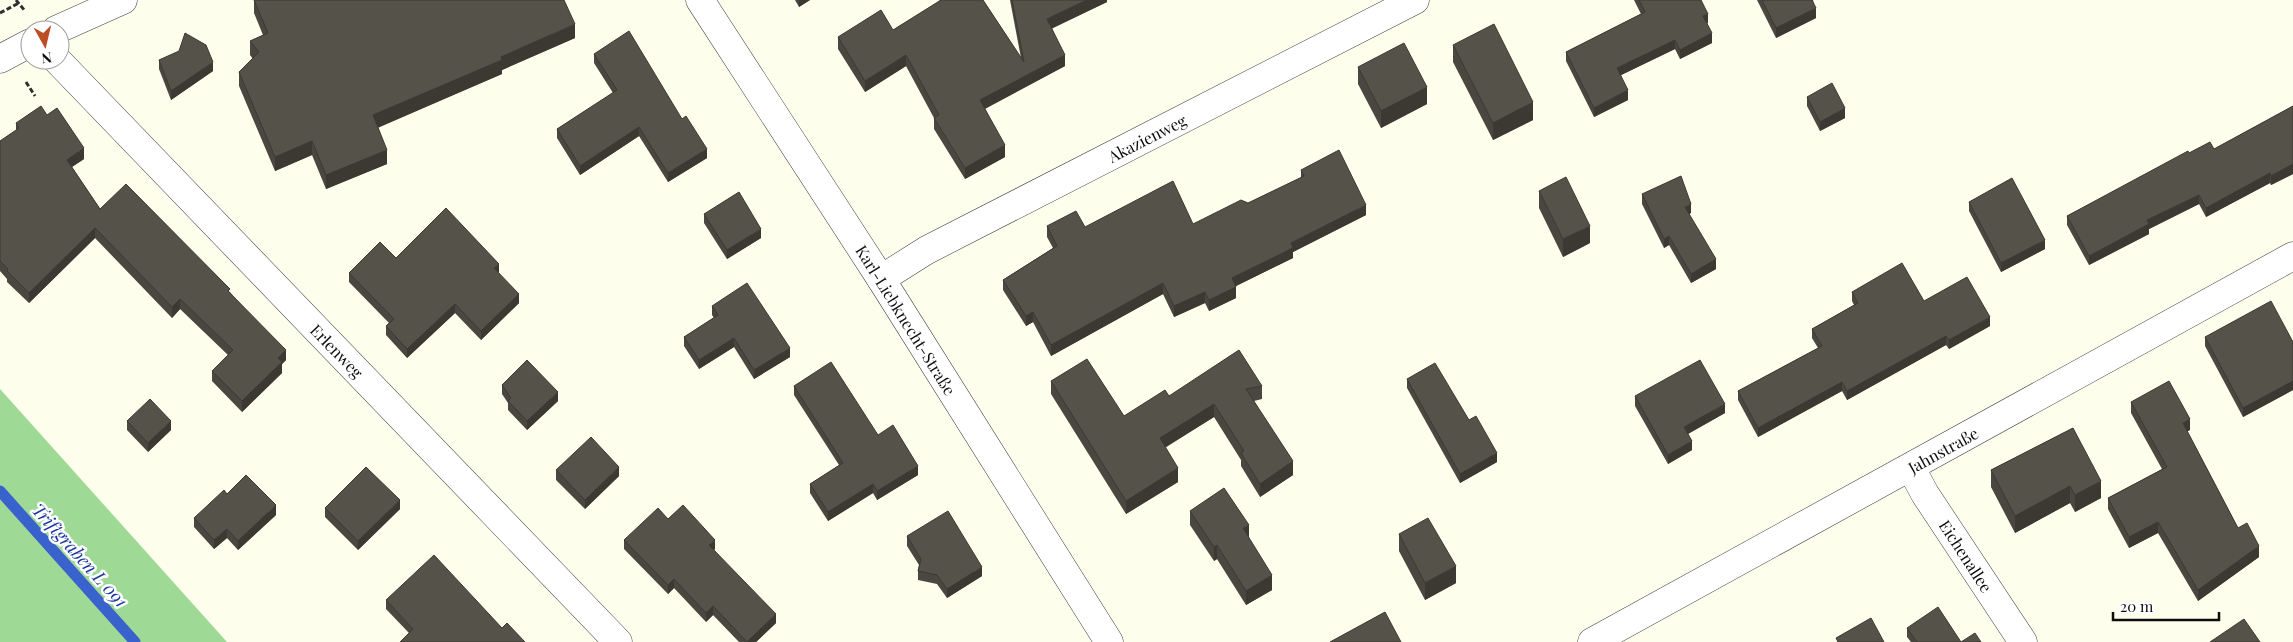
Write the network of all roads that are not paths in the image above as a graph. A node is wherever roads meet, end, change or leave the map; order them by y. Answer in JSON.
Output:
{"nodes":[{"id":1,"x":123,"y":0,"type":"edge"},
{"id":2,"x":700,"y":0,"type":"edge"},
{"id":3,"x":1415,"y":0,"type":"edge"},
{"id":4,"x":70,"y":24,"type":"edge"},
{"id":5,"x":20,"y":48,"type":"edge"},
{"id":6,"x":0,"y":59,"type":"edge"},
{"id":7,"x":67,"y":70,"type":"edge"},
{"id":8,"x":2293,"y":256,"type":"edge"},
{"id":9,"x":881,"y":279,"type":"junction"},
{"id":10,"x":1911,"y":468,"type":"junction"},
{"id":11,"x":618,"y":642,"type":"edge"},
{"id":12,"x":1108,"y":642,"type":"edge"},
{"id":13,"x":1592,"y":642,"type":"edge"},
{"id":14,"x":2023,"y":642,"type":"edge"}],
"edges":[{"from":1,"to":4,"type":"street"},
{"from":2,"to":9,"type":"street","name":"Karl-Liebknecht-Straße"},
{"from":3,"to":9,"type":"street","name":"Akazienweg"},
{"from":5,"to":6,"type":"street"},
{"from":7,"to":11,"type":"street","name":"Erlenweg"},
{"from":8,"to":10,"type":"street","name":"Jahnstraße"},
{"from":9,"to":12,"type":"street","name":"Karl-Liebknecht-Straße"},
{"from":10,"to":13,"type":"street","name":"Jahnstraße"},
{"from":10,"to":14,"type":"street","name":"Eichenallee"}]}
